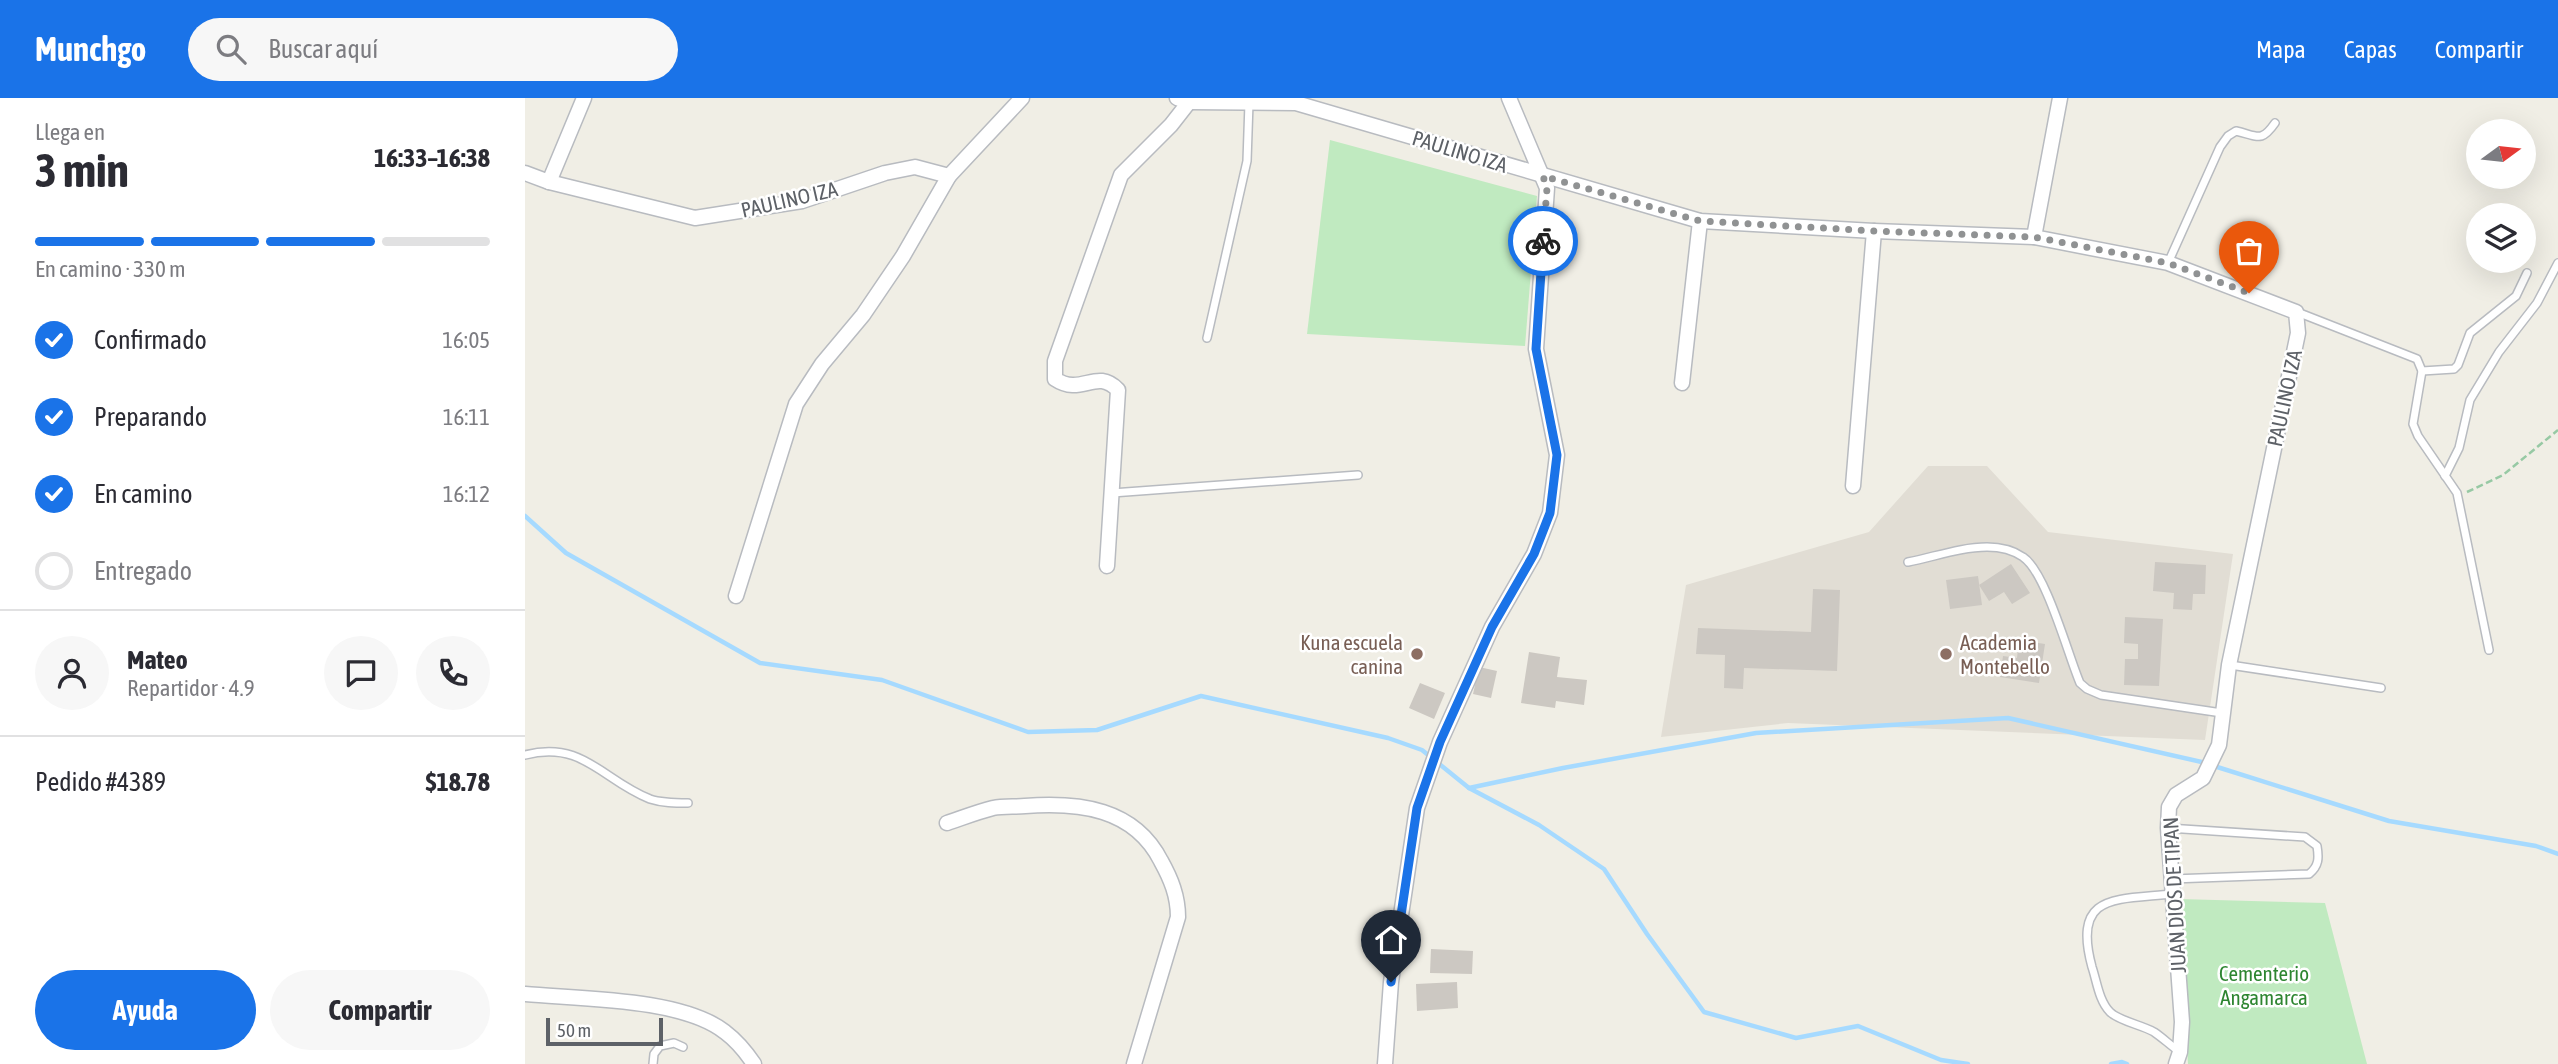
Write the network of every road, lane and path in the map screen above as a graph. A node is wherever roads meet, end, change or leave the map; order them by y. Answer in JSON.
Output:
{"nodes":[{"id":1,"x":584,"y":98,"type":"edge"},
{"id":2,"x":1022,"y":98,"type":"edge"},
{"id":3,"x":1509,"y":98,"type":"edge"},
{"id":4,"x":2060,"y":98,"type":"edge"},
{"id":5,"x":1183,"y":100,"type":"edge"},
{"id":6,"x":1249,"y":102,"type":"junction"},
{"id":7,"x":2275,"y":123,"type":"dead end"},
{"id":8,"x":525,"y":173,"type":"edge"},
{"id":9,"x":949,"y":176,"type":"junction"},
{"id":10,"x":1543,"y":176,"type":"junction"},
{"id":11,"x":549,"y":182,"type":"junction"},
{"id":12,"x":1700,"y":221,"type":"junction"},
{"id":13,"x":1874,"y":231,"type":"junction"},
{"id":14,"x":2034,"y":237,"type":"junction"},
{"id":15,"x":2168,"y":263,"type":"junction"},
{"id":16,"x":2558,"y":263,"type":"edge"},
{"id":17,"x":2527,"y":273,"type":"dead end"},
{"id":18,"x":2296,"y":312,"type":"junction"},
{"id":19,"x":1207,"y":338,"type":"dead end"},
{"id":20,"x":2423,"y":371,"type":"junction"},
{"id":21,"x":1682,"y":383,"type":"dead end"},
{"id":22,"x":2558,"y":430,"type":"edge"},
{"id":23,"x":1358,"y":475,"type":"dead end"},
{"id":24,"x":2445,"y":476,"type":"junction"},
{"id":25,"x":1853,"y":486,"type":"dead end"},
{"id":26,"x":1112,"y":493,"type":"junction"},
{"id":27,"x":2457,"y":493,"type":"junction"},
{"id":28,"x":1908,"y":562,"type":"dead end"},
{"id":29,"x":1107,"y":566,"type":"dead end"},
{"id":30,"x":737,"y":596,"type":"dead end"},
{"id":31,"x":2489,"y":650,"type":"dead end"},
{"id":32,"x":2229,"y":665,"type":"junction"},
{"id":33,"x":2381,"y":688,"type":"dead end"},
{"id":34,"x":2223,"y":713,"type":"junction"},
{"id":35,"x":2219,"y":745,"type":"joint"},
{"id":36,"x":525,"y":755,"type":"edge"},
{"id":37,"x":688,"y":803,"type":"dead end"},
{"id":38,"x":947,"y":823,"type":"dead end"},
{"id":39,"x":2168,"y":828,"type":"junction"},
{"id":40,"x":2172,"y":878,"type":"junction"},
{"id":41,"x":2173,"y":894,"type":"junction"},
{"id":42,"x":525,"y":995,"type":"edge"},
{"id":43,"x":683,"y":1047,"type":"dead end"},
{"id":44,"x":2178,"y":1058,"type":"edge"},
{"id":45,"x":653,"y":1064,"type":"edge"},
{"id":46,"x":754,"y":1064,"type":"edge"},
{"id":47,"x":1134,"y":1064,"type":"edge"},
{"id":48,"x":1385,"y":1064,"type":"edge"}],
"edges":[{"from":1,"to":11,"type":"street"},
{"from":2,"to":9,"type":"street"},
{"from":3,"to":10,"type":"street"},
{"from":4,"to":14,"type":"street"},
{"from":5,"to":6,"type":"street","name":"PAULINO IZA"},
{"from":5,"to":26,"type":"street"},
{"from":6,"to":10,"type":"street","name":"PAULINO IZA"},
{"from":6,"to":19,"type":"lane"},
{"from":7,"to":15,"type":"lane"},
{"from":8,"to":11,"type":"street","name":"PAULINO IZA"},
{"from":9,"to":11,"type":"street","name":"PAULINO IZA"},
{"from":9,"to":30,"type":"street"},
{"from":10,"to":12,"type":"street","name":"PAULINO IZA"},
{"from":10,"to":48,"type":"street"},
{"from":12,"to":13,"type":"street","name":"PAULINO IZA"},
{"from":12,"to":21,"type":"street"},
{"from":13,"to":14,"type":"street","name":"PAULINO IZA"},
{"from":13,"to":25,"type":"street"},
{"from":14,"to":15,"type":"street","name":"PAULINO IZA"},
{"from":15,"to":18,"type":"street","name":"PAULINO IZA"},
{"from":16,"to":24,"type":"lane"},
{"from":17,"to":20,"type":"lane"},
{"from":18,"to":20,"type":"lane"},
{"from":18,"to":32,"type":"street","name":"PAULINO IZA"},
{"from":20,"to":24,"type":"lane"},
{"from":22,"to":27,"type":"path"},
{"from":23,"to":26,"type":"lane"},
{"from":24,"to":27,"type":"lane"},
{"from":26,"to":29,"type":"street"},
{"from":27,"to":31,"type":"lane"},
{"from":28,"to":34,"type":"lane"},
{"from":32,"to":33,"type":"lane"},
{"from":32,"to":34,"type":"street","name":"PAULINO IZA"},
{"from":34,"to":35,"type":"street","name":"PAULINO IZA"},
{"from":35,"to":39,"type":"street","name":"JUAN DIOS DE TIPAN"},
{"from":36,"to":37,"type":"lane"},
{"from":38,"to":47,"type":"street"},
{"from":39,"to":40,"type":"street","name":"JUAN DIOS DE TIPAN"},
{"from":39,"to":40,"type":"lane"},
{"from":40,"to":41,"type":"street","name":"JUAN DIOS DE TIPAN"},
{"from":41,"to":44,"type":"street","name":"JUAN DIOS DE TIPAN"},
{"from":41,"to":44,"type":"lane"},
{"from":42,"to":46,"type":"street"},
{"from":43,"to":45,"type":"lane"}]}
